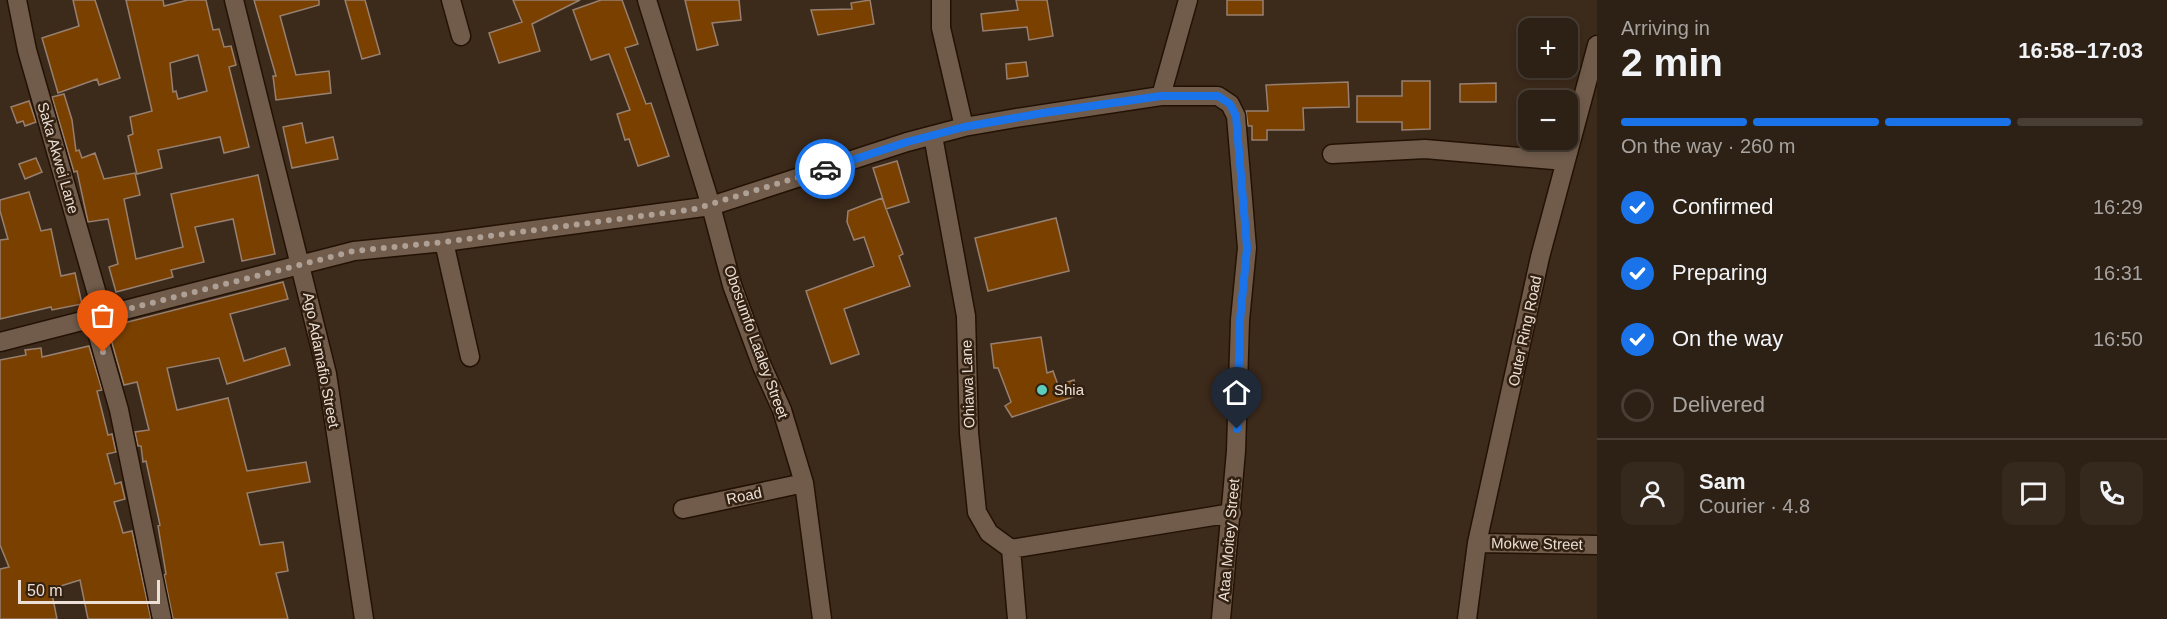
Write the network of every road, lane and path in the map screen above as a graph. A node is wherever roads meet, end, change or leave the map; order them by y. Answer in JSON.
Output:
{"nodes":[{"id":1,"x":17,"y":0,"type":"edge"},
{"id":2,"x":234,"y":0,"type":"edge"},
{"id":3,"x":452,"y":0,"type":"edge"},
{"id":4,"x":647,"y":0,"type":"edge"},
{"id":5,"x":941,"y":0,"type":"edge"},
{"id":6,"x":1188,"y":0,"type":"edge"},
{"id":7,"x":461,"y":36,"type":"dead end"},
{"id":8,"x":1597,"y":45,"type":"edge"},
{"id":9,"x":1161,"y":96,"type":"junction"},
{"id":10,"x":964,"y":127,"type":"junction"},
{"id":11,"x":933,"y":136,"type":"junction"},
{"id":12,"x":1332,"y":154,"type":"dead end"},
{"id":13,"x":1565,"y":161,"type":"junction"},
{"id":14,"x":711,"y":206,"type":"junction"},
{"id":15,"x":444,"y":242,"type":"junction"},
{"id":16,"x":300,"y":264,"type":"junction"},
{"id":17,"x":98,"y":316,"type":"junction"},
{"id":18,"x":0,"y":342,"type":"edge"},
{"id":19,"x":470,"y":357,"type":"dead end"},
{"id":20,"x":804,"y":483,"type":"junction"},
{"id":21,"x":683,"y":509,"type":"dead end"},
{"id":22,"x":1232,"y":513,"type":"junction"},
{"id":23,"x":1477,"y":543,"type":"junction"},
{"id":24,"x":1597,"y":545,"type":"edge"},
{"id":25,"x":1011,"y":549,"type":"junction"},
{"id":26,"x":162,"y":619,"type":"edge"},
{"id":27,"x":364,"y":619,"type":"edge"},
{"id":28,"x":822,"y":619,"type":"edge"},
{"id":29,"x":1017,"y":619,"type":"edge"},
{"id":30,"x":1221,"y":619,"type":"edge"},
{"id":31,"x":1467,"y":619,"type":"edge"}],
"edges":[{"from":1,"to":17,"type":"street","name":"Saka Akwei Lane"},
{"from":2,"to":16,"type":"street","name":"Ago Adamafio Street"},
{"from":3,"to":7,"type":"street"},
{"from":4,"to":14,"type":"street","name":"Obosumfo Laaley Street"},
{"from":5,"to":10,"type":"street"},
{"from":6,"to":9,"type":"street"},
{"from":8,"to":13,"type":"street","name":"Outer Ring Road"},
{"from":9,"to":10,"type":"street","name":"Ataa Moitey Street"},
{"from":9,"to":22,"type":"street","name":"Ataa Moitey Street"},
{"from":10,"to":11,"type":"street","name":"Ataa Moitey Street"},
{"from":11,"to":14,"type":"street","name":"Ataa Moitey Street"},
{"from":11,"to":25,"type":"street","name":"Ohiawa Lane"},
{"from":12,"to":13,"type":"street"},
{"from":13,"to":23,"type":"street","name":"Outer Ring Road"},
{"from":14,"to":15,"type":"street","name":"Ataa Moitey Street"},
{"from":14,"to":20,"type":"street","name":"Obosumfo Laaley Street"},
{"from":15,"to":16,"type":"street","name":"Ataa Moitey Street"},
{"from":15,"to":19,"type":"street"},
{"from":16,"to":17,"type":"street","name":"Ataa Moitey Street"},
{"from":16,"to":27,"type":"street","name":"Ago Adamafio Street"},
{"from":17,"to":18,"type":"street","name":"Ataa Moitey Street"},
{"from":17,"to":26,"type":"street","name":"Saka Akwei Lane"},
{"from":20,"to":21,"type":"street","name":"Road"},
{"from":20,"to":28,"type":"street","name":"Obosumfo Laaley Street"},
{"from":22,"to":25,"type":"street"},
{"from":22,"to":30,"type":"street","name":"Ataa Moitey Street"},
{"from":23,"to":24,"type":"street","name":"Mokwe Street"},
{"from":23,"to":31,"type":"street","name":"Outer Ring Road"},
{"from":25,"to":29,"type":"street"}]}
